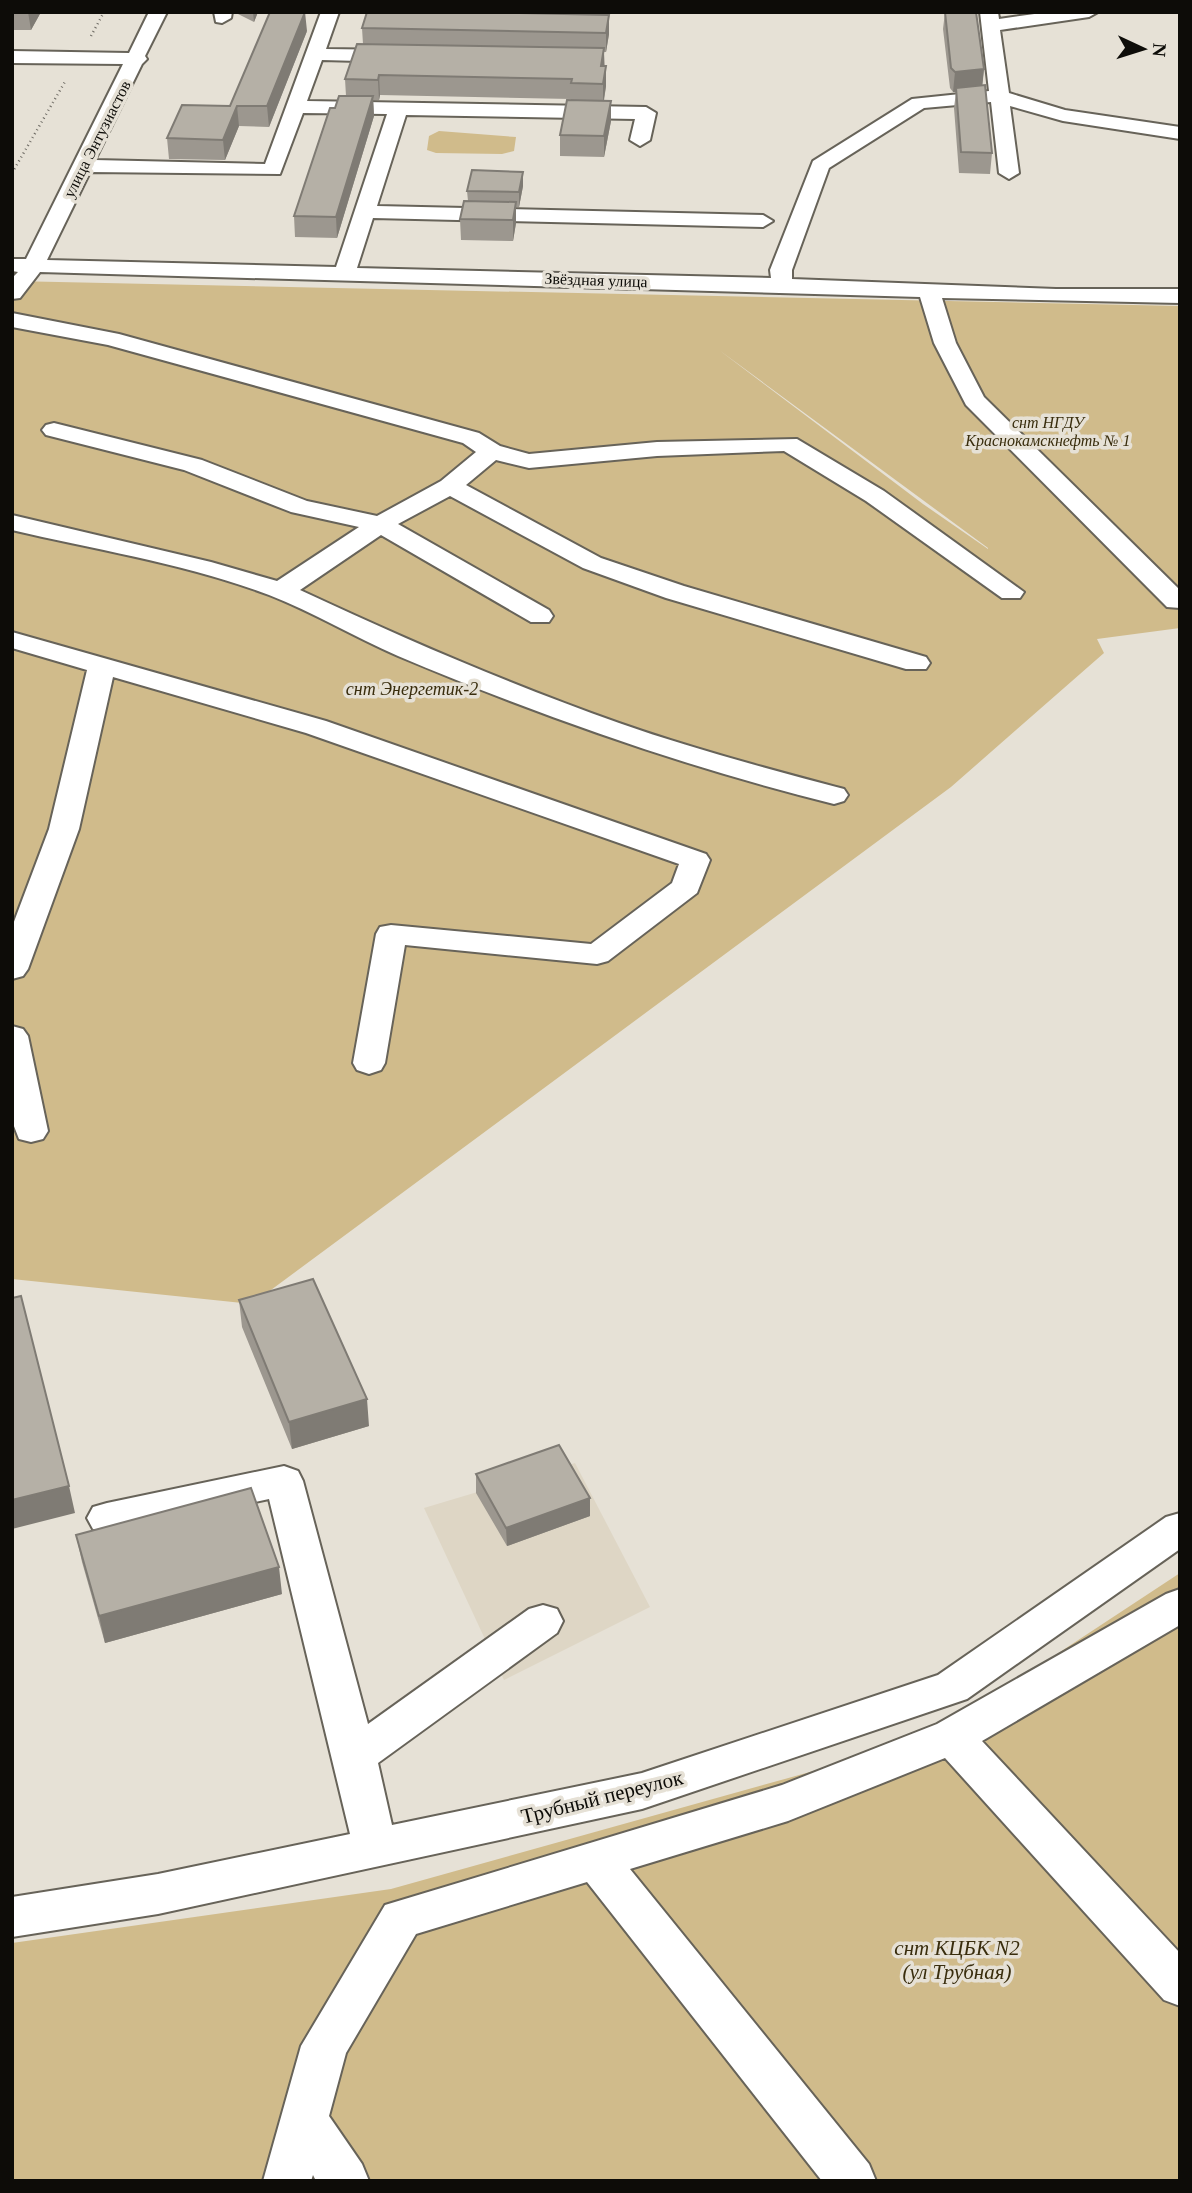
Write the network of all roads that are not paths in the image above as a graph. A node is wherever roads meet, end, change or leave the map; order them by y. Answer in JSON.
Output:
{"nodes":[{"id":1,"x":158,"y":12,"type":"edge"},
{"id":2,"x":330,"y":12,"type":"edge"},
{"id":3,"x":1089,"y":12,"type":"edge"},
{"id":4,"x":990,"y":19,"type":"edge"},
{"id":5,"x":316,"y":54,"type":"junction"},
{"id":6,"x":414,"y":56,"type":"edge"},
{"id":7,"x":12,"y":57,"type":"edge"},
{"id":8,"x":138,"y":59,"type":"junction"},
{"id":9,"x":998,"y":96,"type":"junction"},
{"id":10,"x":296,"y":107,"type":"junction"},
{"id":11,"x":399,"y":108,"type":"junction"},
{"id":12,"x":1180,"y":133,"type":"edge"},
{"id":13,"x":640,"y":140,"type":"dead end"},
{"id":14,"x":82,"y":166,"type":"junction"},
{"id":15,"x":1009,"y":173,"type":"dead end"},
{"id":16,"x":363,"y":212,"type":"junction"},
{"id":17,"x":763,"y":221,"type":"dead end"},
{"id":18,"x":12,"y":265,"type":"edge"},
{"id":19,"x":34,"y":265,"type":"junction"},
{"id":20,"x":345,"y":273,"type":"junction"},
{"id":21,"x":782,"y":285,"type":"junction"},
{"id":22,"x":929,"y":291,"type":"junction"},
{"id":23,"x":12,"y":293,"type":"edge"},
{"id":24,"x":1180,"y":296,"type":"edge"},
{"id":25,"x":12,"y":320,"type":"edge"},
{"id":26,"x":54,"y":430,"type":"dead end"},
{"id":27,"x":492,"y":452,"type":"junction"},
{"id":28,"x":450,"y":486,"type":"junction"},
{"id":29,"x":12,"y":522,"type":"edge"},
{"id":30,"x":380,"y":524,"type":"junction"},
{"id":31,"x":278,"y":590,"type":"junction"},
{"id":32,"x":1011,"y":592,"type":"dead end"},
{"id":33,"x":1176,"y":601,"type":"dead end"},
{"id":34,"x":540,"y":616,"type":"dead end"},
{"id":35,"x":12,"y":640,"type":"edge"},
{"id":36,"x":916,"y":663,"type":"dead end"},
{"id":37,"x":102,"y":665,"type":"junction"},
{"id":38,"x":834,"y":795,"type":"dead end"},
{"id":39,"x":12,"y":969,"type":"edge"},
{"id":40,"x":12,"y":1036,"type":"edge"},
{"id":41,"x":369,"y":1063,"type":"dead end"},
{"id":42,"x":31,"y":1131,"type":"dead end"},
{"id":43,"x":107,"y":1518,"type":"dead end"},
{"id":44,"x":1180,"y":1528,"type":"edge"},
{"id":45,"x":1180,"y":1605,"type":"edge"},
{"id":46,"x":543,"y":1621,"type":"dead end"},
{"id":47,"x":952,"y":1737,"type":"junction"},
{"id":48,"x":355,"y":1756,"type":"junction"},
{"id":49,"x":376,"y":1850,"type":"junction"},
{"id":50,"x":595,"y":1858,"type":"junction"},
{"id":51,"x":12,"y":1917,"type":"edge"},
{"id":52,"x":1180,"y":1985,"type":"edge"},
{"id":53,"x":304,"y":2121,"type":"junction"},
{"id":54,"x":288,"y":2181,"type":"edge"},
{"id":55,"x":345,"y":2181,"type":"edge"},
{"id":56,"x":852,"y":2181,"type":"edge"}],
"edges":[{"from":1,"to":8,"type":"street","name":"улица Энтузиастов"},
{"from":2,"to":5,"type":"street"},
{"from":3,"to":4,"type":"street"},
{"from":4,"to":9,"type":"street"},
{"from":5,"to":6,"type":"street"},
{"from":5,"to":10,"type":"street"},
{"from":7,"to":8,"type":"street"},
{"from":8,"to":14,"type":"street","name":"улица Энтузиастов"},
{"from":9,"to":12,"type":"street"},
{"from":9,"to":15,"type":"street"},
{"from":9,"to":21,"type":"street"},
{"from":10,"to":11,"type":"street"},
{"from":10,"to":14,"type":"street"},
{"from":11,"to":13,"type":"street"},
{"from":11,"to":16,"type":"street"},
{"from":14,"to":19,"type":"street","name":"улица Энтузиастов"},
{"from":16,"to":17,"type":"street"},
{"from":16,"to":20,"type":"street"},
{"from":18,"to":19,"type":"street","name":"Звёздная улица"},
{"from":19,"to":20,"type":"street","name":"Звёздная улица"},
{"from":19,"to":23,"type":"street","name":"улица Энтузиастов"},
{"from":20,"to":21,"type":"street","name":"Звёздная улица"},
{"from":21,"to":22,"type":"street","name":"Звёздная улица"},
{"from":22,"to":24,"type":"street","name":"Звёздная улица"},
{"from":22,"to":33,"type":"street"},
{"from":25,"to":27,"type":"street"},
{"from":26,"to":30,"type":"street"},
{"from":27,"to":28,"type":"street"},
{"from":27,"to":32,"type":"street"},
{"from":28,"to":30,"type":"street"},
{"from":28,"to":36,"type":"street"},
{"from":29,"to":31,"type":"street"},
{"from":30,"to":31,"type":"street"},
{"from":30,"to":34,"type":"street"},
{"from":31,"to":38,"type":"street"},
{"from":35,"to":37,"type":"street"},
{"from":37,"to":39,"type":"lane"},
{"from":37,"to":41,"type":"street"},
{"from":40,"to":42,"type":"street"},
{"from":43,"to":48,"type":"street"},
{"from":44,"to":49,"type":"street","name":"Трубный переулок"},
{"from":45,"to":47,"type":"street"},
{"from":46,"to":48,"type":"street"},
{"from":47,"to":50,"type":"street"},
{"from":47,"to":52,"type":"street"},
{"from":48,"to":49,"type":"street"},
{"from":49,"to":51,"type":"street","name":"Трубный переулок"},
{"from":50,"to":53,"type":"street"},
{"from":50,"to":56,"type":"street"},
{"from":53,"to":54,"type":"street"},
{"from":53,"to":55,"type":"street"}]}
